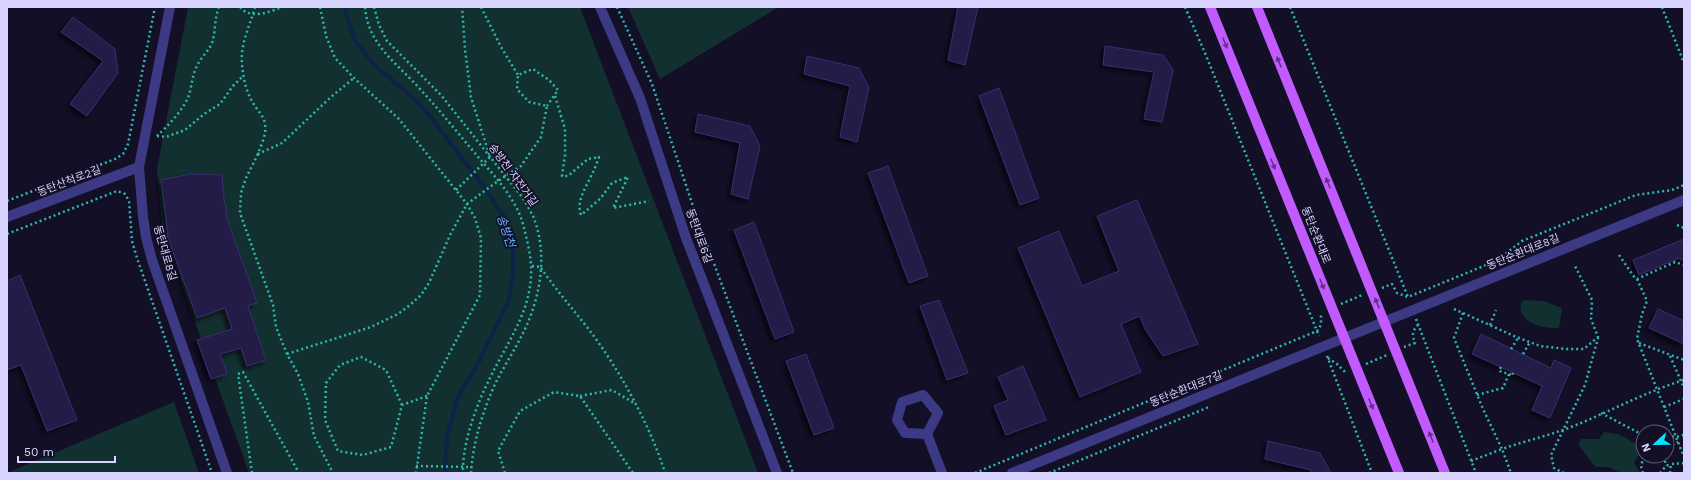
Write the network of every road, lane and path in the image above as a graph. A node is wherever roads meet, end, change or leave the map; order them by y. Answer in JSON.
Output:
{"nodes":[{"id":1,"x":155,"y":7,"type":"edge"},
{"id":2,"x":170,"y":7,"type":"edge"},
{"id":3,"x":218,"y":7,"type":"edge"},
{"id":4,"x":240,"y":7,"type":"edge"},
{"id":5,"x":255,"y":7,"type":"edge"},
{"id":6,"x":282,"y":7,"type":"edge"},
{"id":7,"x":320,"y":7,"type":"edge"},
{"id":8,"x":364,"y":7,"type":"edge"},
{"id":9,"x":374,"y":7,"type":"edge"},
{"id":10,"x":462,"y":7,"type":"edge"},
{"id":11,"x":481,"y":7,"type":"edge"},
{"id":12,"x":600,"y":7,"type":"edge"},
{"id":13,"x":617,"y":7,"type":"edge"},
{"id":14,"x":1185,"y":7,"type":"edge"},
{"id":15,"x":1210,"y":7,"type":"edge"},
{"id":16,"x":1257,"y":7,"type":"edge"},
{"id":17,"x":1290,"y":7,"type":"edge"},
{"id":18,"x":1662,"y":7,"type":"edge"},
{"id":19,"x":253,"y":14,"type":"junction"},
{"id":20,"x":1684,"y":63,"type":"edge"},
{"id":21,"x":518,"y":75,"type":"junction"},
{"id":22,"x":243,"y":76,"type":"junction"},
{"id":23,"x":354,"y":78,"type":"junction"},
{"id":24,"x":554,"y":96,"type":"junction"},
{"id":25,"x":547,"y":106,"type":"junction"},
{"id":26,"x":258,"y":154,"type":"junction"},
{"id":27,"x":490,"y":157,"type":"junction"},
{"id":28,"x":484,"y":164,"type":"junction"},
{"id":29,"x":139,"y":167,"type":"junction"},
{"id":30,"x":505,"y":176,"type":"junction"},
{"id":31,"x":498,"y":180,"type":"junction"},
{"id":32,"x":1684,"y":185,"type":"edge"},
{"id":33,"x":456,"y":190,"type":"junction"},
{"id":34,"x":1684,"y":200,"type":"edge"},
{"id":35,"x":7,"y":201,"type":"edge"},
{"id":36,"x":649,"y":201,"type":"dead end"},
{"id":37,"x":467,"y":204,"type":"junction"},
{"id":38,"x":7,"y":217,"type":"edge"},
{"id":39,"x":1677,"y":225,"type":"dead end"},
{"id":40,"x":1684,"y":228,"type":"edge"},
{"id":41,"x":7,"y":234,"type":"edge"},
{"id":42,"x":1619,"y":255,"type":"dead end"},
{"id":43,"x":1684,"y":265,"type":"edge"},
{"id":44,"x":532,"y":266,"type":"junction"},
{"id":45,"x":1575,"y":266,"type":"dead end"},
{"id":46,"x":541,"y":267,"type":"junction"},
{"id":47,"x":1637,"y":279,"type":"junction"},
{"id":48,"x":1372,"y":292,"type":"junction"},
{"id":49,"x":1408,"y":296,"type":"junction"},
{"id":50,"x":1332,"y":308,"type":"junction"},
{"id":51,"x":1454,"y":309,"type":"dead end"},
{"id":52,"x":1496,"y":310,"type":"dead end"},
{"id":53,"x":1463,"y":312,"type":"junction"},
{"id":54,"x":1384,"y":321,"type":"junction"},
{"id":55,"x":1490,"y":325,"type":"junction"},
{"id":56,"x":1370,"y":327,"type":"joint"},
{"id":57,"x":1317,"y":331,"type":"junction"},
{"id":58,"x":1344,"y":337,"type":"junction"},
{"id":59,"x":1598,"y":337,"type":"junction"},
{"id":60,"x":1518,"y":338,"type":"junction"},
{"id":61,"x":1530,"y":342,"type":"junction"},
{"id":62,"x":1638,"y":343,"type":"junction"},
{"id":63,"x":1511,"y":349,"type":"dead end"},
{"id":64,"x":1396,"y":351,"type":"junction"},
{"id":65,"x":287,"y":354,"type":"junction"},
{"id":66,"x":1523,"y":354,"type":"dead end"},
{"id":67,"x":1670,"y":356,"type":"junction"},
{"id":68,"x":1327,"y":358,"type":"junction"},
{"id":69,"x":1684,"y":360,"type":"edge"},
{"id":70,"x":1320,"y":361,"type":"dead end"},
{"id":71,"x":1501,"y":367,"type":"dead end"},
{"id":72,"x":1357,"y":368,"type":"junction"},
{"id":73,"x":1513,"y":373,"type":"dead end"},
{"id":74,"x":1509,"y":374,"type":"junction"},
{"id":75,"x":1682,"y":381,"type":"edge"},
{"id":76,"x":1657,"y":388,"type":"junction"},
{"id":77,"x":1684,"y":388,"type":"edge"},
{"id":78,"x":1477,"y":395,"type":"junction"},
{"id":79,"x":427,"y":396,"type":"junction"},
{"id":80,"x":580,"y":396,"type":"junction"},
{"id":81,"x":1684,"y":399,"type":"edge"},
{"id":82,"x":635,"y":404,"type":"junction"},
{"id":83,"x":402,"y":405,"type":"junction"},
{"id":84,"x":1210,"y":406,"type":"dead end"},
{"id":85,"x":1664,"y":407,"type":"junction"},
{"id":86,"x":1601,"y":413,"type":"junction"},
{"id":87,"x":1562,"y":430,"type":"junction"},
{"id":88,"x":1635,"y":431,"type":"edge"},
{"id":89,"x":927,"y":434,"type":"junction"},
{"id":90,"x":1684,"y":435,"type":"edge"},
{"id":91,"x":1676,"y":437,"type":"junction"},
{"id":92,"x":1678,"y":442,"type":"junction"},
{"id":93,"x":1675,"y":443,"type":"edge"},
{"id":94,"x":1502,"y":449,"type":"junction"},
{"id":95,"x":1684,"y":457,"type":"edge"},
{"id":96,"x":1472,"y":461,"type":"junction"},
{"id":97,"x":1671,"y":464,"type":"joint"},
{"id":98,"x":416,"y":466,"type":"junction"},
{"id":99,"x":1666,"y":466,"type":"joint"},
{"id":100,"x":463,"y":467,"type":"junction"},
{"id":101,"x":472,"y":467,"type":"junction"},
{"id":102,"x":212,"y":473,"type":"edge"},
{"id":103,"x":227,"y":473,"type":"edge"},
{"id":104,"x":252,"y":473,"type":"edge"},
{"id":105,"x":299,"y":473,"type":"edge"},
{"id":106,"x":333,"y":473,"type":"edge"},
{"id":107,"x":416,"y":473,"type":"edge"},
{"id":108,"x":463,"y":473,"type":"edge"},
{"id":109,"x":471,"y":473,"type":"edge"},
{"id":110,"x":505,"y":473,"type":"edge"},
{"id":111,"x":633,"y":473,"type":"edge"},
{"id":112,"x":665,"y":473,"type":"edge"},
{"id":113,"x":777,"y":473,"type":"edge"},
{"id":114,"x":793,"y":473,"type":"edge"},
{"id":115,"x":942,"y":473,"type":"edge"},
{"id":116,"x":975,"y":473,"type":"edge"},
{"id":117,"x":1012,"y":473,"type":"edge"},
{"id":118,"x":1049,"y":473,"type":"edge"},
{"id":119,"x":1372,"y":473,"type":"edge"},
{"id":120,"x":1399,"y":473,"type":"edge"},
{"id":121,"x":1445,"y":473,"type":"edge"},
{"id":122,"x":1476,"y":473,"type":"edge"},
{"id":123,"x":1511,"y":473,"type":"edge"},
{"id":124,"x":1564,"y":473,"type":"edge"},
{"id":125,"x":1660,"y":473,"type":"edge"},
{"id":126,"x":1670,"y":473,"type":"edge"}],
"edges":[{"from":1,"to":35,"type":"path"},
{"from":2,"to":29,"type":"street","name":"동탄대로8길"},
{"from":3,"to":22,"type":"path"},
{"from":4,"to":19,"type":"path"},
{"from":5,"to":19,"type":"path"},
{"from":6,"to":19,"type":"path"},
{"from":7,"to":23,"type":"path"},
{"from":8,"to":28,"type":"path"},
{"from":9,"to":27,"type":"path","name":"송방천 자전거길"},
{"from":10,"to":27,"type":"path"},
{"from":11,"to":21,"type":"path"},
{"from":12,"to":113,"type":"street","name":"동탄대로6길"},
{"from":13,"to":114,"type":"path"},
{"from":14,"to":57,"type":"path"},
{"from":15,"to":50,"type":"main road","name":"동탄순환대로","one_way":true},
{"from":48,"to":16,"type":"main road","one_way":true},
{"from":17,"to":49,"type":"path"},
{"from":18,"to":20,"type":"path"},
{"from":19,"to":22,"type":"path"},
{"from":21,"to":24,"type":"path"},
{"from":21,"to":25,"type":"path"},
{"from":22,"to":26,"type":"path"},
{"from":23,"to":26,"type":"path"},
{"from":23,"to":33,"type":"path"},
{"from":24,"to":25,"type":"path"},
{"from":24,"to":36,"type":"path"},
{"from":25,"to":30,"type":"path"},
{"from":26,"to":65,"type":"path"},
{"from":27,"to":28,"type":"path"},
{"from":27,"to":30,"type":"path","name":"송방천 자전거길"},
{"from":28,"to":31,"type":"path"},
{"from":28,"to":33,"type":"path"},
{"from":29,"to":38,"type":"street","name":"동탄산척로2길"},
{"from":29,"to":103,"type":"street","name":"동탄대로8길"},
{"from":30,"to":31,"type":"path"},
{"from":30,"to":46,"type":"path","name":"송방천 자전거길"},
{"from":31,"to":37,"type":"path"},
{"from":31,"to":44,"type":"path"},
{"from":32,"to":49,"type":"path"},
{"from":33,"to":37,"type":"path"},
{"from":34,"to":54,"type":"street","name":"동탄순환대로8길"},
{"from":37,"to":65,"type":"path"},
{"from":37,"to":79,"type":"path"},
{"from":39,"to":40,"type":"path"},
{"from":41,"to":102,"type":"path"},
{"from":42,"to":47,"type":"path"},
{"from":43,"to":47,"type":"path"},
{"from":44,"to":46,"type":"path"},
{"from":44,"to":100,"type":"path"},
{"from":45,"to":59,"type":"path"},
{"from":46,"to":82,"type":"path"},
{"from":46,"to":101,"type":"path","name":"송방천 자전거길"},
{"from":47,"to":62,"type":"path"},
{"from":48,"to":49,"type":"path"},
{"from":48,"to":50,"type":"path"},
{"from":54,"to":48,"type":"main road","one_way":true},
{"from":50,"to":57,"type":"path"},
{"from":50,"to":58,"type":"main road","name":"동탄순환대로"},
{"from":51,"to":53,"type":"path"},
{"from":52,"to":55,"type":"path"},
{"from":53,"to":55,"type":"path"},
{"from":53,"to":78,"type":"path"},
{"from":54,"to":56,"type":"street","name":"동탄순환대로8길"},
{"from":54,"to":64,"type":"main road"},
{"from":55,"to":60,"type":"path"},
{"from":56,"to":58,"type":"street","name":"동탄순환대로7길"},
{"from":57,"to":116,"type":"path"},
{"from":58,"to":72,"type":"main road","name":"동탄순환대로"},
{"from":58,"to":117,"type":"street","name":"동탄순환대로7길"},
{"from":59,"to":61,"type":"path"},
{"from":59,"to":87,"type":"path"},
{"from":60,"to":61,"type":"path"},
{"from":60,"to":63,"type":"path"},
{"from":61,"to":66,"type":"path"},
{"from":62,"to":67,"type":"path"},
{"from":62,"to":76,"type":"path"},
{"from":64,"to":72,"type":"path"},
{"from":64,"to":96,"type":"path"},
{"from":121,"to":64,"type":"main road","one_way":true},
{"from":65,"to":106,"type":"path"},
{"from":67,"to":69,"type":"path"},
{"from":67,"to":75,"type":"path"},
{"from":68,"to":70,"type":"path"},
{"from":68,"to":72,"type":"path"},
{"from":68,"to":119,"type":"path"},
{"from":71,"to":74,"type":"path"},
{"from":72,"to":120,"type":"main road","name":"동탄순환대로","one_way":true},
{"from":73,"to":74,"type":"path"},
{"from":74,"to":78,"type":"path"},
{"from":75,"to":76,"type":"path"},
{"from":75,"to":77,"type":"path"},
{"from":76,"to":85,"type":"path"},
{"from":76,"to":86,"type":"path"},
{"from":78,"to":94,"type":"path"},
{"from":79,"to":83,"type":"path"},
{"from":79,"to":98,"type":"path"},
{"from":80,"to":82,"type":"path"},
{"from":80,"to":110,"type":"path"},
{"from":80,"to":111,"type":"path"},
{"from":81,"to":85,"type":"path"},
{"from":82,"to":112,"type":"path"},
{"from":83,"to":83,"type":"path"},
{"from":84,"to":118,"type":"path"},
{"from":85,"to":91,"type":"path"},
{"from":86,"to":87,"type":"path"},
{"from":86,"to":88,"type":"path"},
{"from":87,"to":94,"type":"path"},
{"from":87,"to":124,"type":"path"},
{"from":89,"to":89,"type":"street"},
{"from":89,"to":115,"type":"street"},
{"from":90,"to":91,"type":"path"},
{"from":91,"to":92,"type":"path"},
{"from":92,"to":93,"type":"path"},
{"from":92,"to":95,"type":"path"},
{"from":94,"to":96,"type":"path"},
{"from":94,"to":123,"type":"path"},
{"from":96,"to":122,"type":"path"},
{"from":97,"to":99,"type":"path"},
{"from":97,"to":126,"type":"path"},
{"from":98,"to":100,"type":"path"},
{"from":98,"to":107,"type":"path"},
{"from":99,"to":125,"type":"path"},
{"from":100,"to":101,"type":"path"},
{"from":100,"to":108,"type":"path"},
{"from":101,"to":109,"type":"path","name":"송방천 자전거길"},
{"from":104,"to":105,"type":"path"}]}
